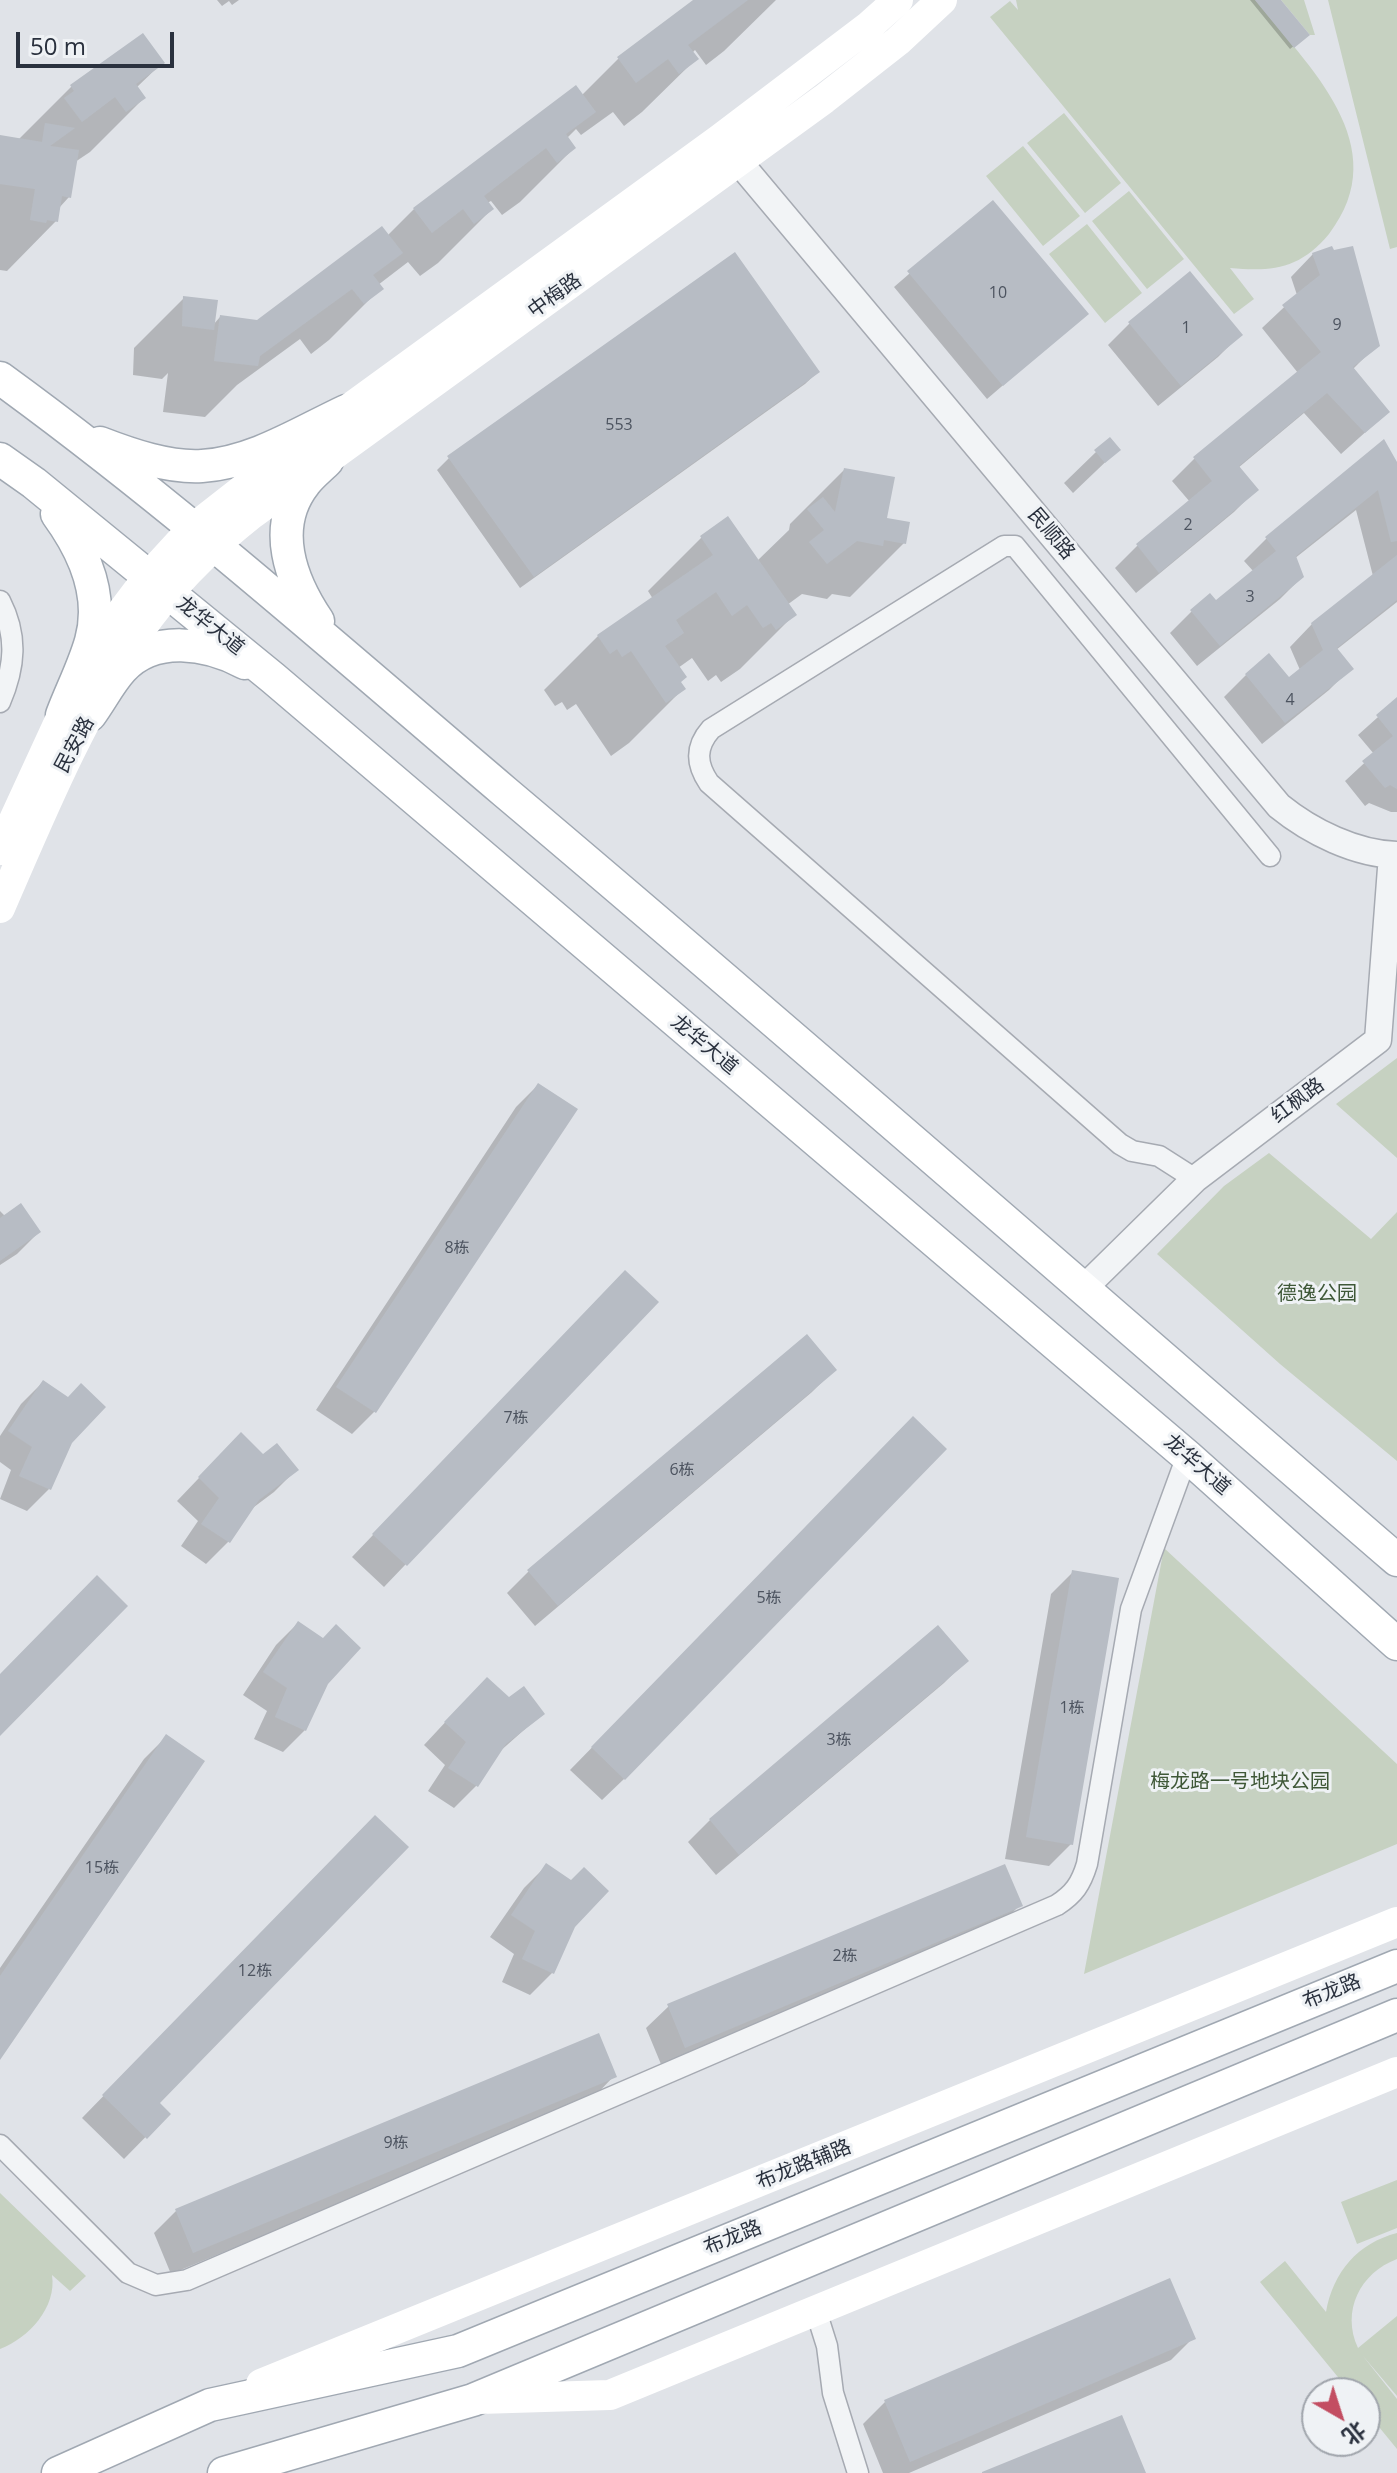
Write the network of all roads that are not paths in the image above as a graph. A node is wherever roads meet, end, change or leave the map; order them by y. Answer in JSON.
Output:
{"nodes":[{"id":1,"x":898,"y":0,"type":"edge"},
{"id":2,"x":942,"y":0,"type":"edge"},
{"id":3,"x":739,"y":162,"type":"junction"},
{"id":4,"x":0,"y":378,"type":"edge"},
{"id":5,"x":346,"y":411,"type":"junction"},
{"id":6,"x":75,"y":433,"type":"junction"},
{"id":7,"x":0,"y":459,"type":"edge"},
{"id":8,"x":327,"y":461,"type":"junction"},
{"id":9,"x":34,"y":483,"type":"junction"},
{"id":10,"x":203,"y":538,"type":"junction"},
{"id":11,"x":158,"y":585,"type":"junction"},
{"id":12,"x":0,"y":601,"type":"edge"},
{"id":13,"x":338,"y":650,"type":"junction"},
{"id":14,"x":273,"y":678,"type":"junction"},
{"id":15,"x":0,"y":702,"type":"edge"},
{"id":16,"x":76,"y":715,"type":"junction"},
{"id":17,"x":0,"y":850,"type":"edge"},
{"id":18,"x":1395,"y":855,"type":"edge"},
{"id":19,"x":1270,"y":856,"type":"dead end"},
{"id":20,"x":0,"y":908,"type":"edge"},
{"id":21,"x":1195,"y":1179,"type":"junction"},
{"id":22,"x":1083,"y":1289,"type":"junction"},
{"id":23,"x":1187,"y":1456,"type":"junction"},
{"id":24,"x":1397,"y":1560,"type":"edge"},
{"id":25,"x":1397,"y":1644,"type":"edge"},
{"id":26,"x":1397,"y":1922,"type":"edge"},
{"id":27,"x":1397,"y":1966,"type":"edge"},
{"id":28,"x":1397,"y":2015,"type":"edge"},
{"id":29,"x":1397,"y":2072,"type":"edge"},
{"id":30,"x":0,"y":2145,"type":"edge"},
{"id":31,"x":816,"y":2311,"type":"junction"},
{"id":32,"x":473,"y":2400,"type":"junction"},
{"id":33,"x":210,"y":2405,"type":"junction"},
{"id":34,"x":58,"y":2473,"type":"edge"},
{"id":35,"x":224,"y":2473,"type":"edge"},
{"id":36,"x":858,"y":2473,"type":"edge"}],
"edges":[{"from":1,"to":5,"type":"main road","name":"中梅路"},
{"from":2,"to":3,"type":"main road","name":"中梅路"},
{"from":3,"to":8,"type":"main road","name":"中梅路"},
{"from":3,"to":18,"type":"street","name":"民顺路"},
{"from":4,"to":6,"type":"main road"},
{"from":5,"to":6,"type":"main road"},
{"from":5,"to":10,"type":"main road","name":"中梅路"},
{"from":6,"to":10,"type":"main road"},
{"from":7,"to":9,"type":"main road","name":"龙华大道"},
{"from":8,"to":10,"type":"main road","name":"中梅路"},
{"from":8,"to":13,"type":"main road"},
{"from":9,"to":11,"type":"main road","name":"龙华大道"},
{"from":9,"to":16,"type":"main road"},
{"from":10,"to":11,"type":"main road","name":"中梅路"},
{"from":10,"to":13,"type":"main road"},
{"from":11,"to":14,"type":"main road","name":"龙华大道"},
{"from":11,"to":16,"type":"main road","name":"民安路"},
{"from":12,"to":15,"type":"street"},
{"from":13,"to":22,"type":"main road"},
{"from":14,"to":16,"type":"main road"},
{"from":14,"to":23,"type":"main road","name":"龙华大道"},
{"from":16,"to":17,"type":"main road","name":"民安路"},
{"from":16,"to":20,"type":"main road","name":"民安路"},
{"from":18,"to":21,"type":"street","name":"红枫路"},
{"from":19,"to":21,"type":"street"},
{"from":21,"to":22,"type":"street","name":"红枫路"},
{"from":22,"to":24,"type":"main road"},
{"from":23,"to":25,"type":"main road","name":"龙华大道"},
{"from":23,"to":30,"type":"street"},
{"from":26,"to":33,"type":"main road","name":"布龙路辅路"},
{"from":27,"to":33,"type":"main road","name":"布龙路"},
{"from":28,"to":32,"type":"main road"},
{"from":29,"to":31,"type":"main road"},
{"from":31,"to":32,"type":"main road"},
{"from":31,"to":36,"type":"street"},
{"from":32,"to":35,"type":"main road"},
{"from":33,"to":34,"type":"main road","name":"布龙路"}]}
